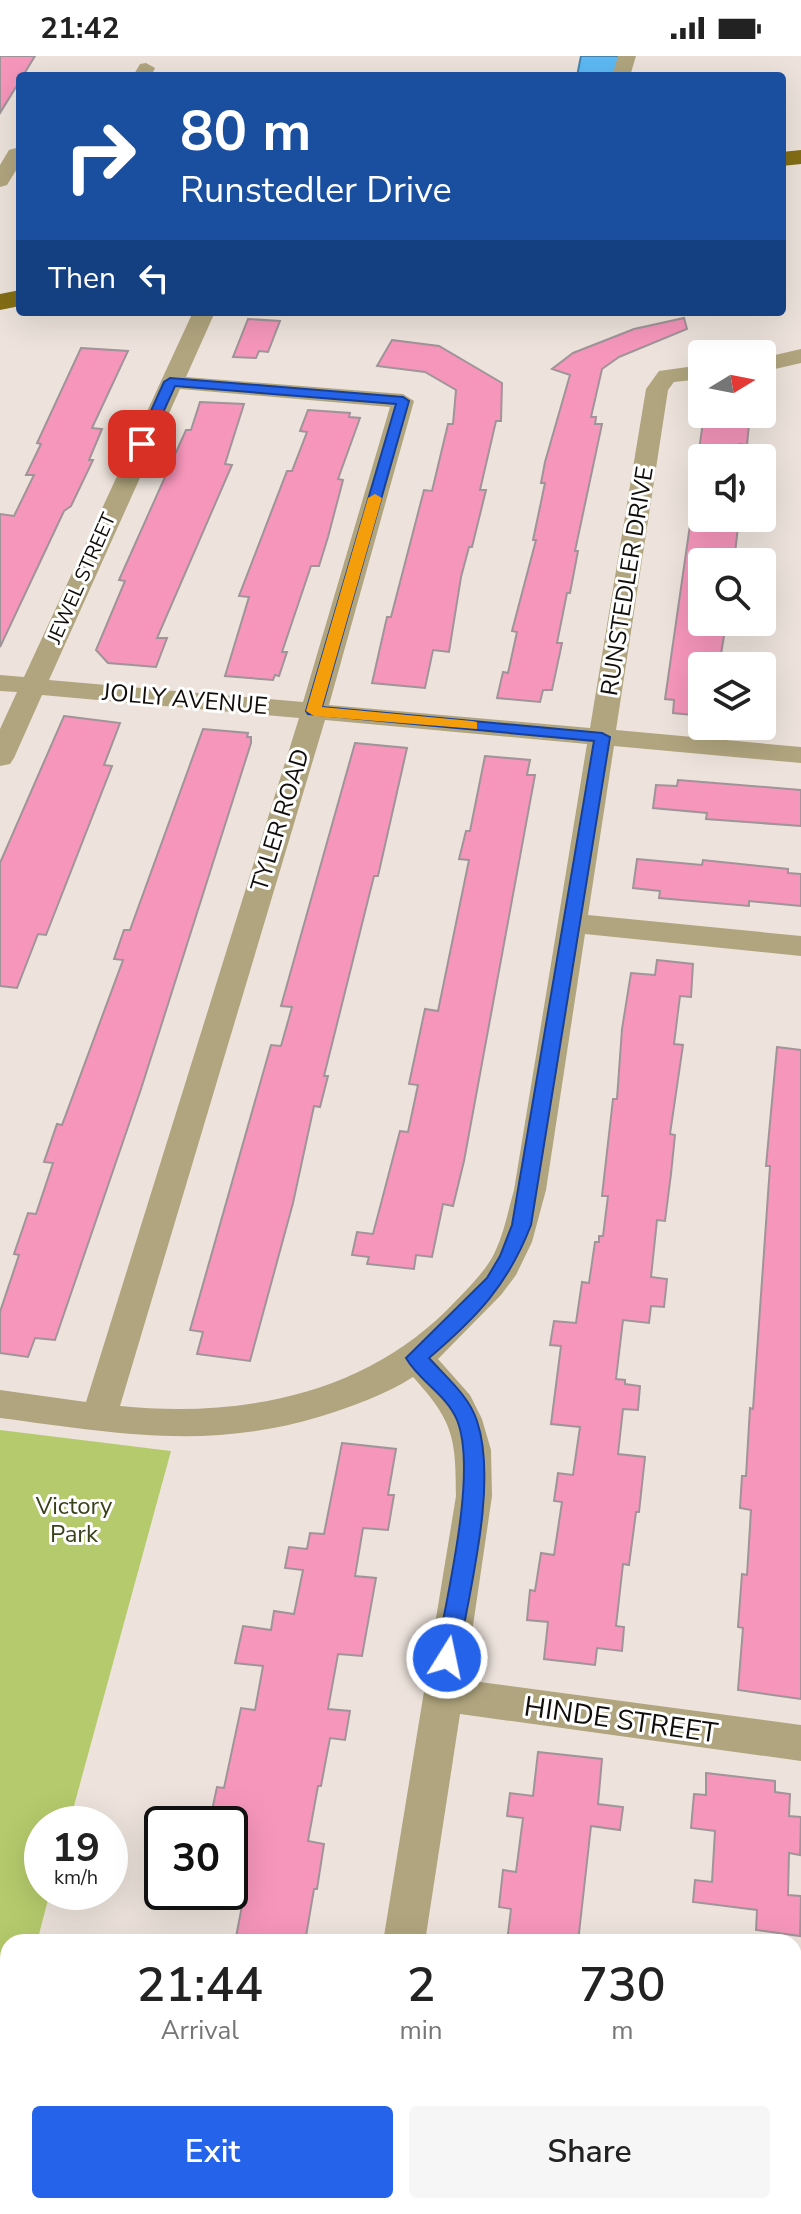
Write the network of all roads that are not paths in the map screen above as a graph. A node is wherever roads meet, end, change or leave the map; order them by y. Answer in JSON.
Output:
{"nodes":[{"id":1,"x":16,"y":154,"type":"dead end"},
{"id":2,"x":0,"y":181,"type":"edge"},
{"id":3,"x":202,"y":316,"type":"edge"},
{"id":4,"x":801,"y":356,"type":"edge"},
{"id":5,"x":776,"y":362,"type":"edge"},
{"id":6,"x":688,"y":374,"type":"edge"},
{"id":7,"x":170,"y":382,"type":"junction"},
{"id":8,"x":0,"y":683,"type":"edge"},
{"id":9,"x":33,"y":686,"type":"junction"},
{"id":10,"x":314,"y":711,"type":"junction"},
{"id":11,"x":602,"y":737,"type":"junction"},
{"id":12,"x":801,"y":755,"type":"edge"},
{"id":13,"x":0,"y":758,"type":"edge"},
{"id":14,"x":571,"y":923,"type":"junction"},
{"id":15,"x":801,"y":946,"type":"edge"},
{"id":16,"x":416,"y":1358,"type":"junction"},
{"id":17,"x":0,"y":1404,"type":"edge"},
{"id":18,"x":99,"y":1416,"type":"junction"},
{"id":19,"x":441,"y":1694,"type":"junction"},
{"id":20,"x":801,"y":1743,"type":"edge"},
{"id":21,"x":405,"y":1934,"type":"edge"}],
"edges":[{"from":1,"to":2,"type":"street"},
{"from":3,"to":7,"type":"street","name":"JEWEL STREET"},
{"from":4,"to":5,"type":"street"},
{"from":6,"to":11,"type":"street","name":"RUNSTEDLER DRIVE"},
{"from":7,"to":9,"type":"street","name":"JEWEL STREET"},
{"from":7,"to":10,"type":"street","name":"TYLER ROAD"},
{"from":8,"to":9,"type":"street","name":"JOLLY AVENUE"},
{"from":9,"to":10,"type":"street","name":"JOLLY AVENUE"},
{"from":9,"to":13,"type":"street","name":"JEWEL STREET"},
{"from":10,"to":11,"type":"street","name":"JOLLY AVENUE"},
{"from":10,"to":18,"type":"street","name":"TYLER ROAD"},
{"from":11,"to":12,"type":"street","name":"JOLLY AVENUE"},
{"from":11,"to":14,"type":"street","name":"RUNSTEDLER DRIVE"},
{"from":14,"to":15,"type":"street"},
{"from":14,"to":16,"type":"street","name":"RUNSTEDLER DRIVE"},
{"from":16,"to":18,"type":"street","name":"RUNSTEDLER DRIVE"},
{"from":16,"to":19,"type":"street"},
{"from":17,"to":18,"type":"street","name":"RUNSTEDLER DRIVE"},
{"from":19,"to":20,"type":"street","name":"HINDE STREET"},
{"from":19,"to":21,"type":"street"}]}
